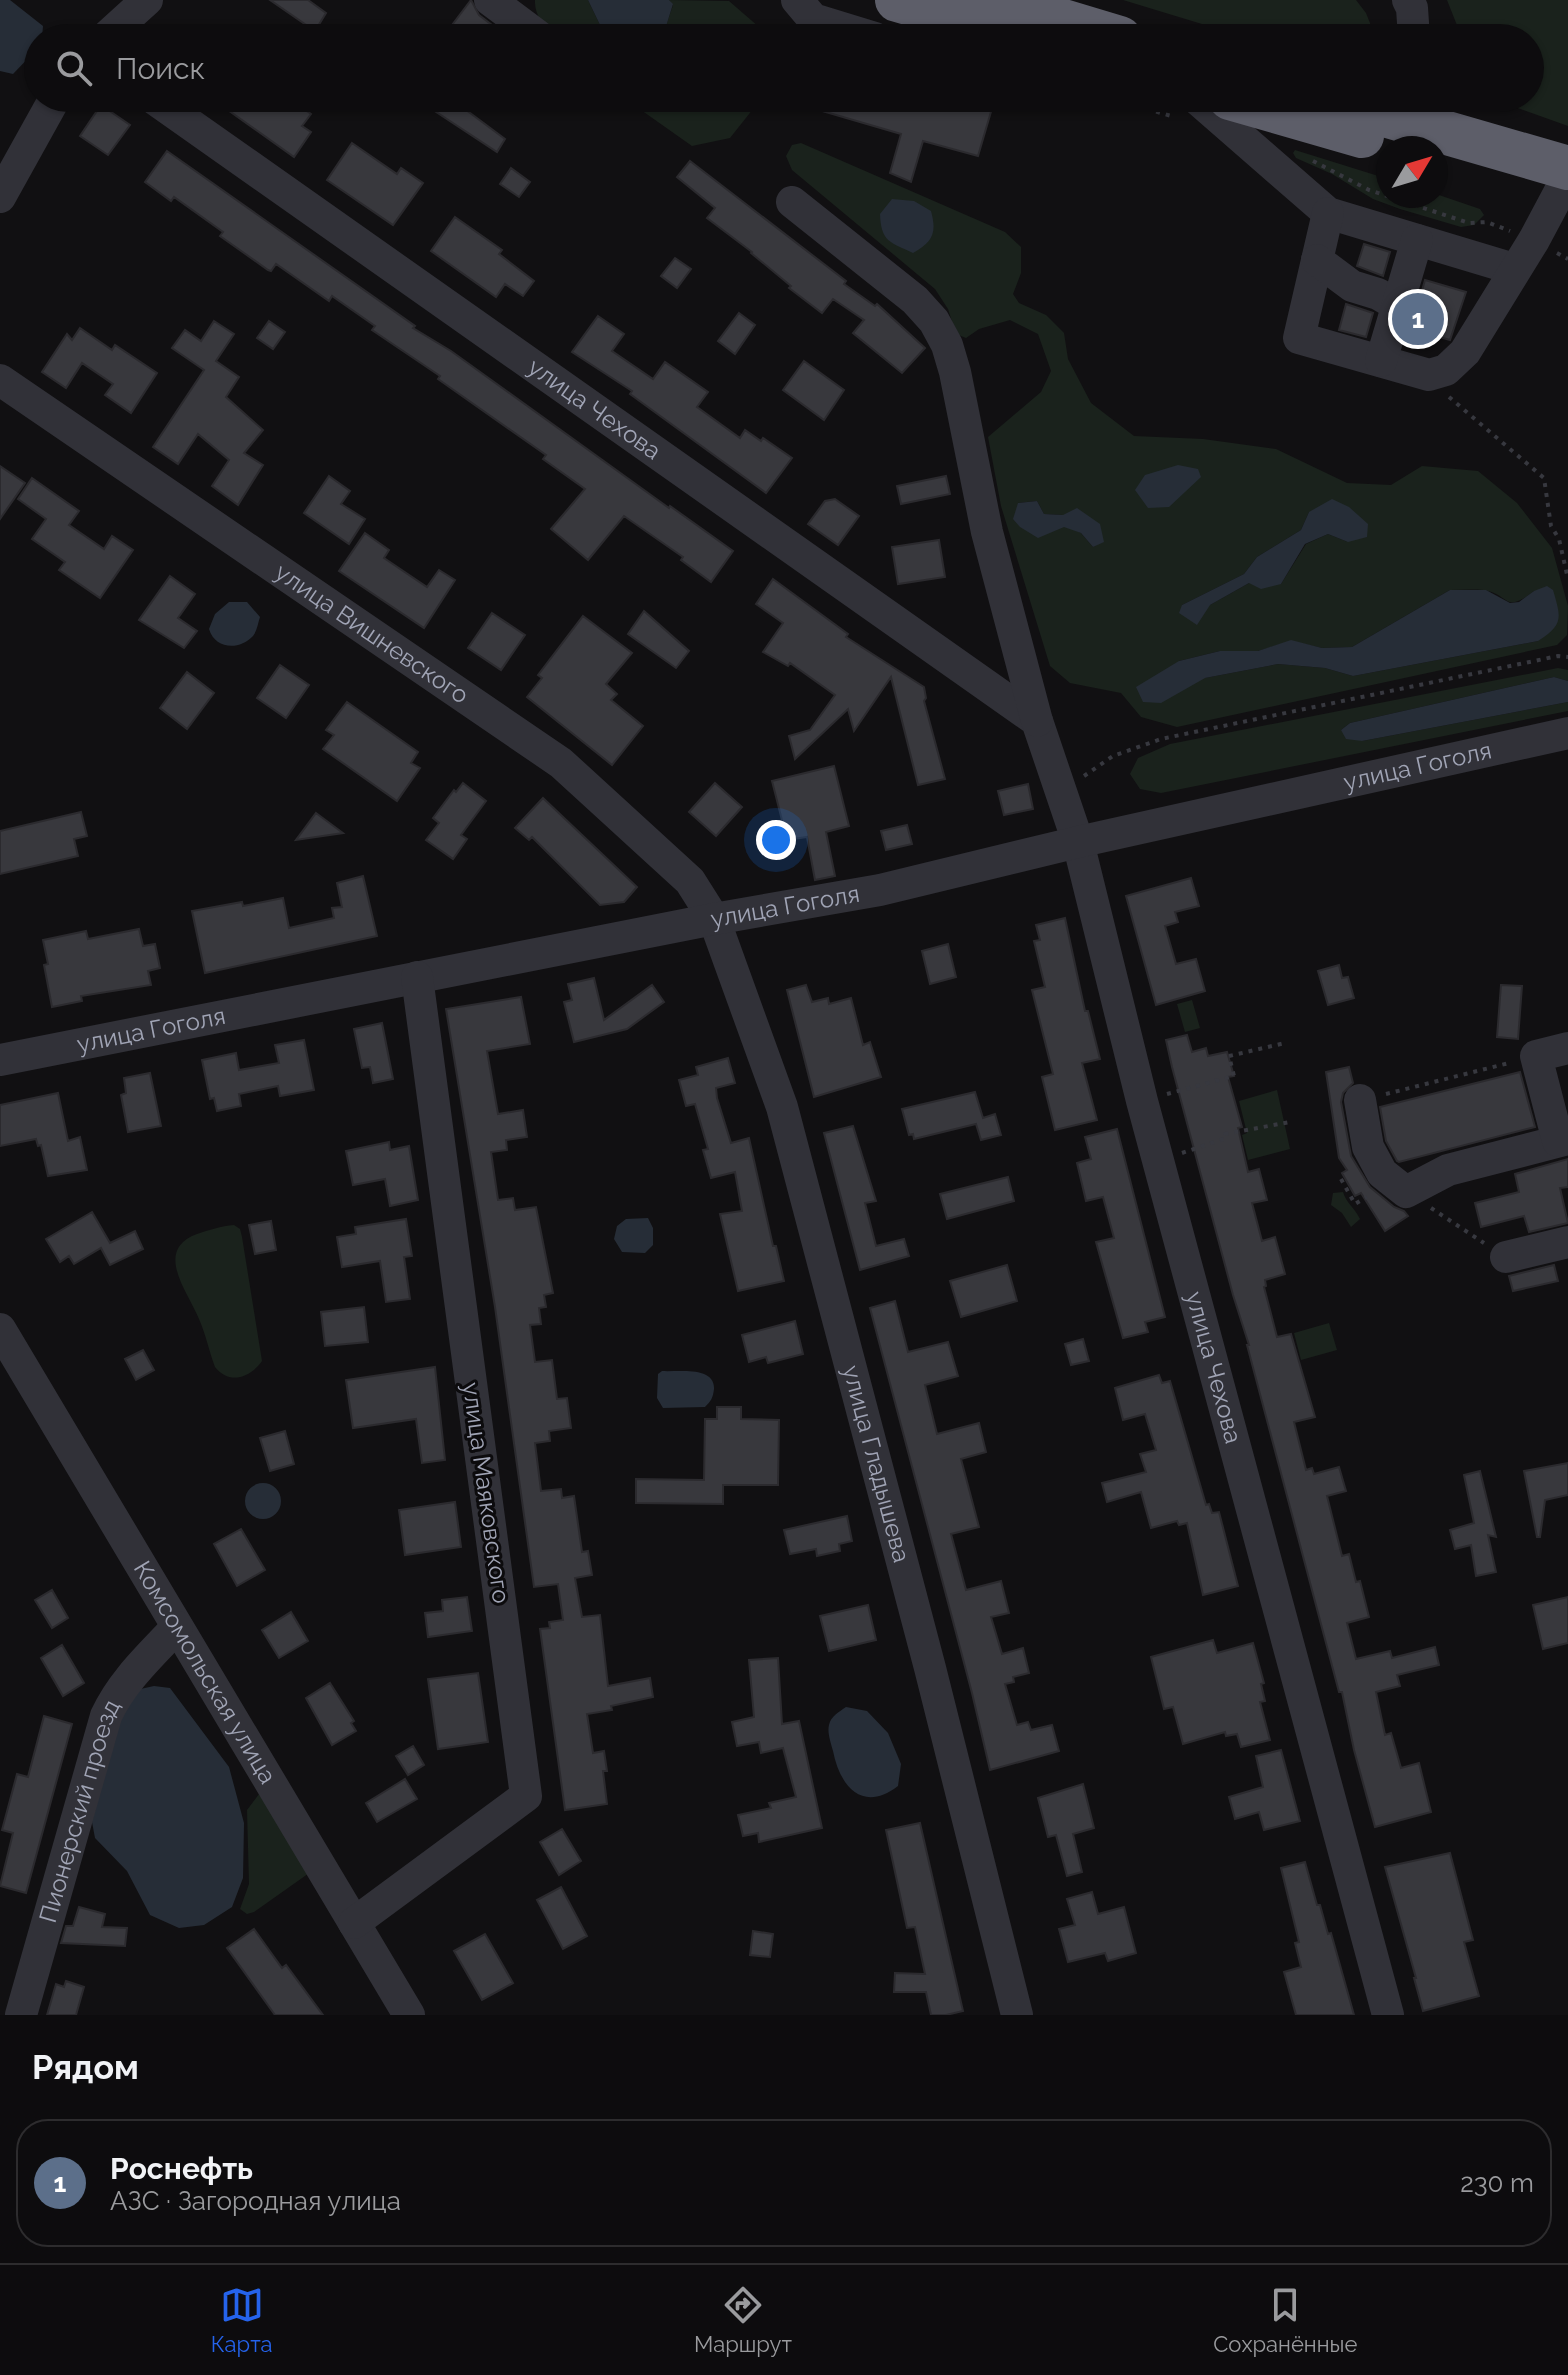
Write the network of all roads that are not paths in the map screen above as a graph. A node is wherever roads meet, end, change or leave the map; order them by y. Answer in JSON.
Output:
{"nodes":[{"id":1,"x":147,"y":0,"type":"edge"},
{"id":2,"x":490,"y":0,"type":"edge"},
{"id":3,"x":797,"y":0,"type":"edge"},
{"id":4,"x":897,"y":0,"type":"edge"},
{"id":5,"x":993,"y":0,"type":"edge"},
{"id":6,"x":1408,"y":0,"type":"edge"},
{"id":7,"x":120,"y":24,"type":"edge"},
{"id":8,"x":522,"y":24,"type":"edge"},
{"id":9,"x":829,"y":24,"type":"edge"},
{"id":10,"x":979,"y":24,"type":"edge"},
{"id":11,"x":1073,"y":24,"type":"edge"},
{"id":12,"x":1413,"y":24,"type":"edge"},
{"id":13,"x":47,"y":112,"type":"edge"},
{"id":14,"x":173,"y":112,"type":"edge"},
{"id":15,"x":1192,"y":112,"type":"edge"},
{"id":16,"x":1308,"y":112,"type":"edge"},
{"id":17,"x":1365,"y":112,"type":"edge"},
{"id":18,"x":1420,"y":132,"type":"edge"},
{"id":19,"x":1565,"y":185,"type":"edge"},
{"id":20,"x":0,"y":197,"type":"edge"},
{"id":21,"x":792,"y":202,"type":"dead end"},
{"id":22,"x":1328,"y":213,"type":"junction"},
{"id":23,"x":1417,"y":240,"type":"junction"},
{"id":24,"x":1317,"y":260,"type":"junction"},
{"id":25,"x":1514,"y":269,"type":"junction"},
{"id":26,"x":1397,"y":305,"type":"junction"},
{"id":27,"x":1381,"y":361,"type":"junction"},
{"id":28,"x":0,"y":380,"type":"edge"},
{"id":29,"x":1037,"y":721,"type":"junction"},
{"id":30,"x":1568,"y":733,"type":"edge"},
{"id":31,"x":1078,"y":842,"type":"junction"},
{"id":32,"x":714,"y":919,"type":"junction"},
{"id":33,"x":417,"y":977,"type":"junction"},
{"id":34,"x":1568,"y":1048,"type":"edge"},
{"id":35,"x":0,"y":1060,"type":"edge"},
{"id":36,"x":1360,"y":1100,"type":"road end"},
{"id":37,"x":1563,"y":1140,"type":"edge"},
{"id":38,"x":1568,"y":1242,"type":"edge"},
{"id":39,"x":1506,"y":1257,"type":"road end"},
{"id":40,"x":0,"y":1329,"type":"edge"},
{"id":41,"x":177,"y":1627,"type":"junction"},
{"id":42,"x":354,"y":1923,"type":"junction"},
{"id":43,"x":21,"y":2015,"type":"edge"},
{"id":44,"x":409,"y":2015,"type":"edge"},
{"id":45,"x":1017,"y":2015,"type":"edge"},
{"id":46,"x":1388,"y":2015,"type":"edge"}],
"edges":[{"from":1,"to":7,"type":"street"},
{"from":2,"to":8,"type":"street"},
{"from":3,"to":9,"type":"street"},
{"from":4,"to":10,"type":"highway"},
{"from":5,"to":11,"type":"highway"},
{"from":6,"to":12,"type":"street"},
{"from":13,"to":20,"type":"street"},
{"from":14,"to":29,"type":"street","name":"улица Чехова"},
{"from":15,"to":22,"type":"street"},
{"from":16,"to":18,"type":"highway"},
{"from":17,"to":18,"type":"highway"},
{"from":18,"to":19,"type":"highway"},
{"from":19,"to":25,"type":"street"},
{"from":21,"to":29,"type":"street","name":"улица Чехова"},
{"from":22,"to":23,"type":"street"},
{"from":22,"to":24,"type":"street"},
{"from":23,"to":25,"type":"street"},
{"from":23,"to":26,"type":"street"},
{"from":24,"to":26,"type":"street"},
{"from":24,"to":27,"type":"street"},
{"from":25,"to":27,"type":"street"},
{"from":26,"to":27,"type":"street"},
{"from":28,"to":32,"type":"street","name":"улица Вишневского"},
{"from":29,"to":31,"type":"street","name":"улица Чехова"},
{"from":30,"to":31,"type":"street","name":"улица Гоголя"},
{"from":31,"to":32,"type":"street","name":"улица Гоголя"},
{"from":31,"to":46,"type":"street","name":"улица Чехова"},
{"from":32,"to":33,"type":"street","name":"улица Гоголя"},
{"from":32,"to":45,"type":"street","name":"улица Гладышева"},
{"from":33,"to":35,"type":"street","name":"улица Гоголя"},
{"from":33,"to":42,"type":"street","name":"улица Маяковского"},
{"from":34,"to":37,"type":"street"},
{"from":36,"to":37,"type":"street"},
{"from":38,"to":39,"type":"street"},
{"from":40,"to":41,"type":"street","name":"Комсомольская улица"},
{"from":41,"to":42,"type":"street","name":"Комсомольская улица"},
{"from":41,"to":43,"type":"street","name":"Пионерский проезд"},
{"from":42,"to":44,"type":"street","name":"Комсомольская улица"}]}
